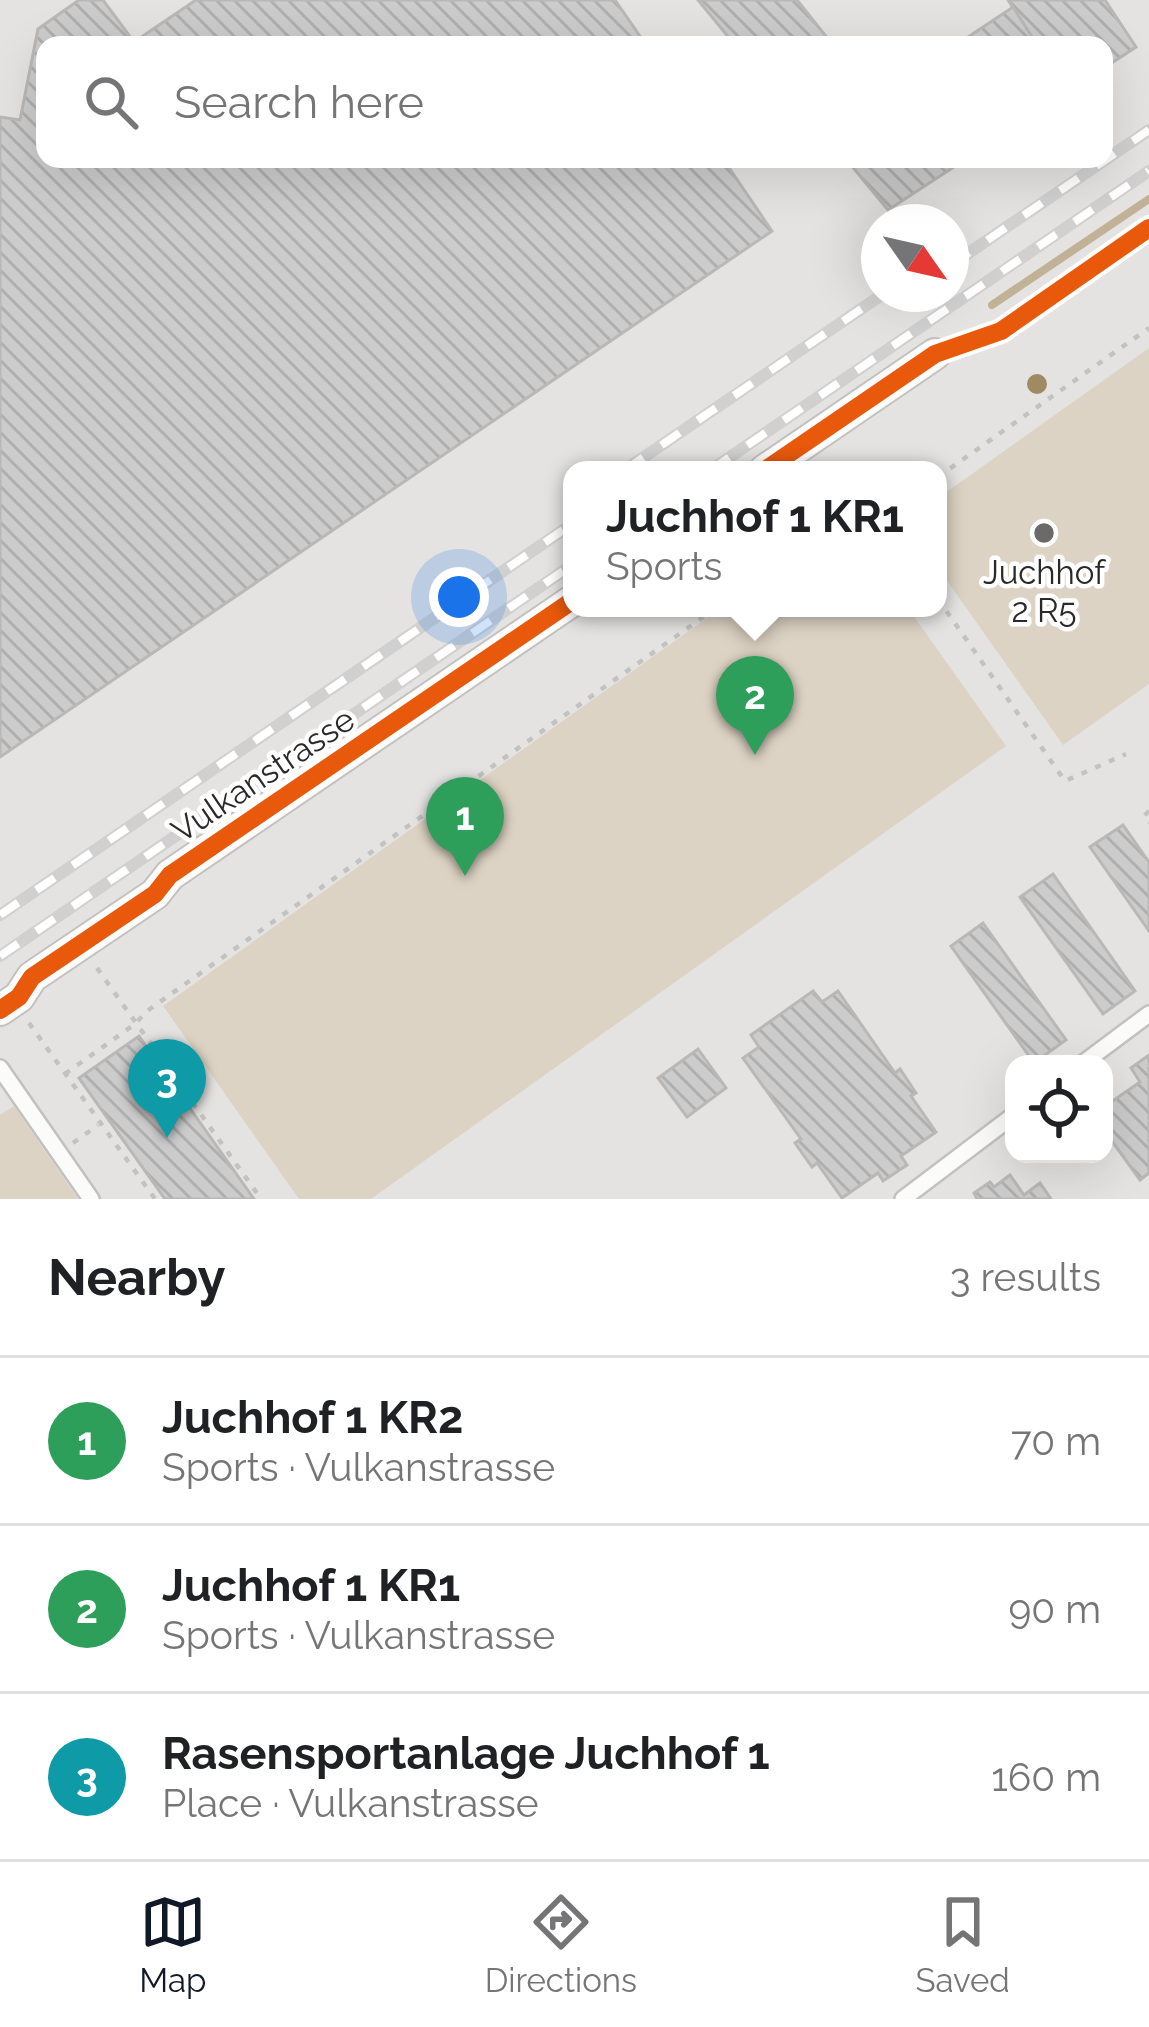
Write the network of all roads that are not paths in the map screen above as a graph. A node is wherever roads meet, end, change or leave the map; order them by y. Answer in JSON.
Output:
{"nodes":[{"id":1,"x":935,"y":354,"type":"dead end"},
{"id":2,"x":778,"y":461,"type":"edge"},
{"id":3,"x":563,"y":607,"type":"edge"},
{"id":4,"x":7,"y":1006,"type":"edge"},
{"id":5,"x":1149,"y":1014,"type":"edge"},
{"id":6,"x":1094,"y":1055,"type":"edge"},
{"id":7,"x":0,"y":1068,"type":"edge"},
{"id":8,"x":1005,"y":1122,"type":"edge"},
{"id":9,"x":91,"y":1199,"type":"edge"},
{"id":10,"x":903,"y":1199,"type":"edge"}],
"edges":[{"from":1,"to":2,"type":"street"},
{"from":3,"to":4,"type":"street","name":"Vulkanstrasse"},
{"from":5,"to":6,"type":"lane"},
{"from":7,"to":9,"type":"lane"},
{"from":8,"to":10,"type":"lane"}]}
